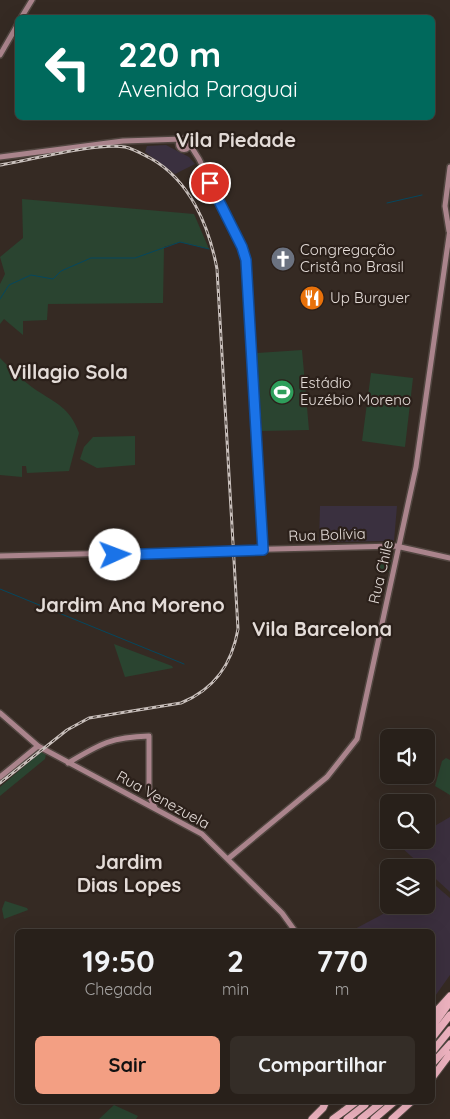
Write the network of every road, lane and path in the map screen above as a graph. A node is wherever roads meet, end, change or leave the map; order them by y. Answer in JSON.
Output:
{"nodes":[{"id":1,"x":32,"y":0,"type":"edge"},
{"id":2,"x":23,"y":15,"type":"edge"},
{"id":3,"x":15,"y":29,"type":"edge"},
{"id":4,"x":0,"y":55,"type":"edge"},
{"id":5,"x":183,"y":139,"type":"junction"},
{"id":6,"x":163,"y":141,"type":"junction"},
{"id":7,"x":189,"y":143,"type":"junction"},
{"id":8,"x":182,"y":148,"type":"junction"},
{"id":9,"x":0,"y":157,"type":"edge"},
{"id":10,"x":450,"y":166,"type":"edge"},
{"id":11,"x":202,"y":168,"type":"junction"},
{"id":12,"x":448,"y":211,"type":"edge"},
{"id":13,"x":450,"y":229,"type":"edge"},
{"id":14,"x":449,"y":236,"type":"junction"},
{"id":15,"x":399,"y":546,"type":"junction"},
{"id":16,"x":263,"y":550,"type":"junction"},
{"id":17,"x":0,"y":556,"type":"edge"},
{"id":18,"x":450,"y":558,"type":"edge"},
{"id":19,"x":0,"y":713,"type":"edge"},
{"id":20,"x":38,"y":746,"type":"junction"},
{"id":21,"x":68,"y":763,"type":"junction"},
{"id":22,"x":0,"y":778,"type":"edge"},
{"id":23,"x":155,"y":808,"type":"junction"},
{"id":24,"x":229,"y":858,"type":"junction"},
{"id":25,"x":294,"y":929,"type":"edge"},
{"id":26,"x":450,"y":996,"type":"edge"},
{"id":27,"x":450,"y":1002,"type":"edge"},
{"id":28,"x":435,"y":1013,"type":"edge"},
{"id":29,"x":450,"y":1015,"type":"edge"},
{"id":30,"x":435,"y":1023,"type":"edge"},
{"id":31,"x":450,"y":1030,"type":"edge"},
{"id":32,"x":435,"y":1034,"type":"edge"},
{"id":33,"x":450,"y":1044,"type":"edge"},
{"id":34,"x":435,"y":1048,"type":"edge"},
{"id":35,"x":450,"y":1054,"type":"edge"},
{"id":36,"x":435,"y":1061,"type":"edge"},
{"id":37,"x":435,"y":1074,"type":"edge"},
{"id":38,"x":325,"y":1104,"type":"edge"},
{"id":39,"x":350,"y":1104,"type":"edge"},
{"id":40,"x":352,"y":1104,"type":"edge"},
{"id":41,"x":357,"y":1104,"type":"edge"},
{"id":42,"x":366,"y":1104,"type":"edge"},
{"id":43,"x":380,"y":1104,"type":"edge"},
{"id":44,"x":392,"y":1104,"type":"edge"},
{"id":45,"x":409,"y":1104,"type":"edge"},
{"id":46,"x":362,"y":1118,"type":"edge"},
{"id":47,"x":312,"y":1119,"type":"edge"},
{"id":48,"x":333,"y":1119,"type":"edge"},
{"id":49,"x":347,"y":1119,"type":"edge"},
{"id":50,"x":353,"y":1119,"type":"edge"},
{"id":51,"x":374,"y":1119,"type":"edge"},
{"id":52,"x":392,"y":1119,"type":"edge"}],
"edges":[{"from":1,"to":2,"type":"main road"},
{"from":3,"to":4,"type":"main road"},
{"from":5,"to":6,"type":"main road"},
{"from":5,"to":7,"type":"main road"},
{"from":5,"to":8,"type":"main road"},
{"from":6,"to":8,"type":"main road"},
{"from":6,"to":9,"type":"main road"},
{"from":7,"to":8,"type":"main road"},
{"from":7,"to":11,"type":"main road"},
{"from":8,"to":11,"type":"main road"},
{"from":10,"to":12,"type":"main road","name":"Rua Chile"},
{"from":11,"to":16,"type":"main road"},
{"from":12,"to":14,"type":"main road","name":"Rua Chile"},
{"from":13,"to":14,"type":"main road","name":"Rua Chile"},
{"from":14,"to":15,"type":"main road","name":"Rua Chile"},
{"from":15,"to":16,"type":"main road","name":"Rua Bolívia"},
{"from":15,"to":18,"type":"main road","name":"Rua Bolívia"},
{"from":15,"to":24,"type":"main road","name":"Rua Chile"},
{"from":16,"to":17,"type":"main road","name":"Rua Bolívia"},
{"from":19,"to":20,"type":"main road","name":"Rua Venezuela"},
{"from":20,"to":21,"type":"main road","name":"Rua Venezuela"},
{"from":20,"to":22,"type":"main road"},
{"from":21,"to":23,"type":"main road","name":"Rua Venezuela"},
{"from":21,"to":23,"type":"main road"},
{"from":23,"to":24,"type":"main road","name":"Rua Venezuela"},
{"from":24,"to":25,"type":"main road","name":"Rua Venezuela"},
{"from":26,"to":28,"type":"highway"},
{"from":27,"to":30,"type":"highway"},
{"from":29,"to":32,"type":"highway"},
{"from":31,"to":34,"type":"highway"},
{"from":33,"to":36,"type":"highway"},
{"from":35,"to":37,"type":"highway"},
{"from":38,"to":47,"type":"highway"},
{"from":39,"to":50,"type":"main road"},
{"from":40,"to":48,"type":"highway","bridge":true},
{"from":41,"to":46,"type":"main road"},
{"from":42,"to":49,"type":"highway","bridge":true},
{"from":43,"to":46,"type":"highway"},
{"from":44,"to":51,"type":"highway"},
{"from":45,"to":52,"type":"highway"}]}
